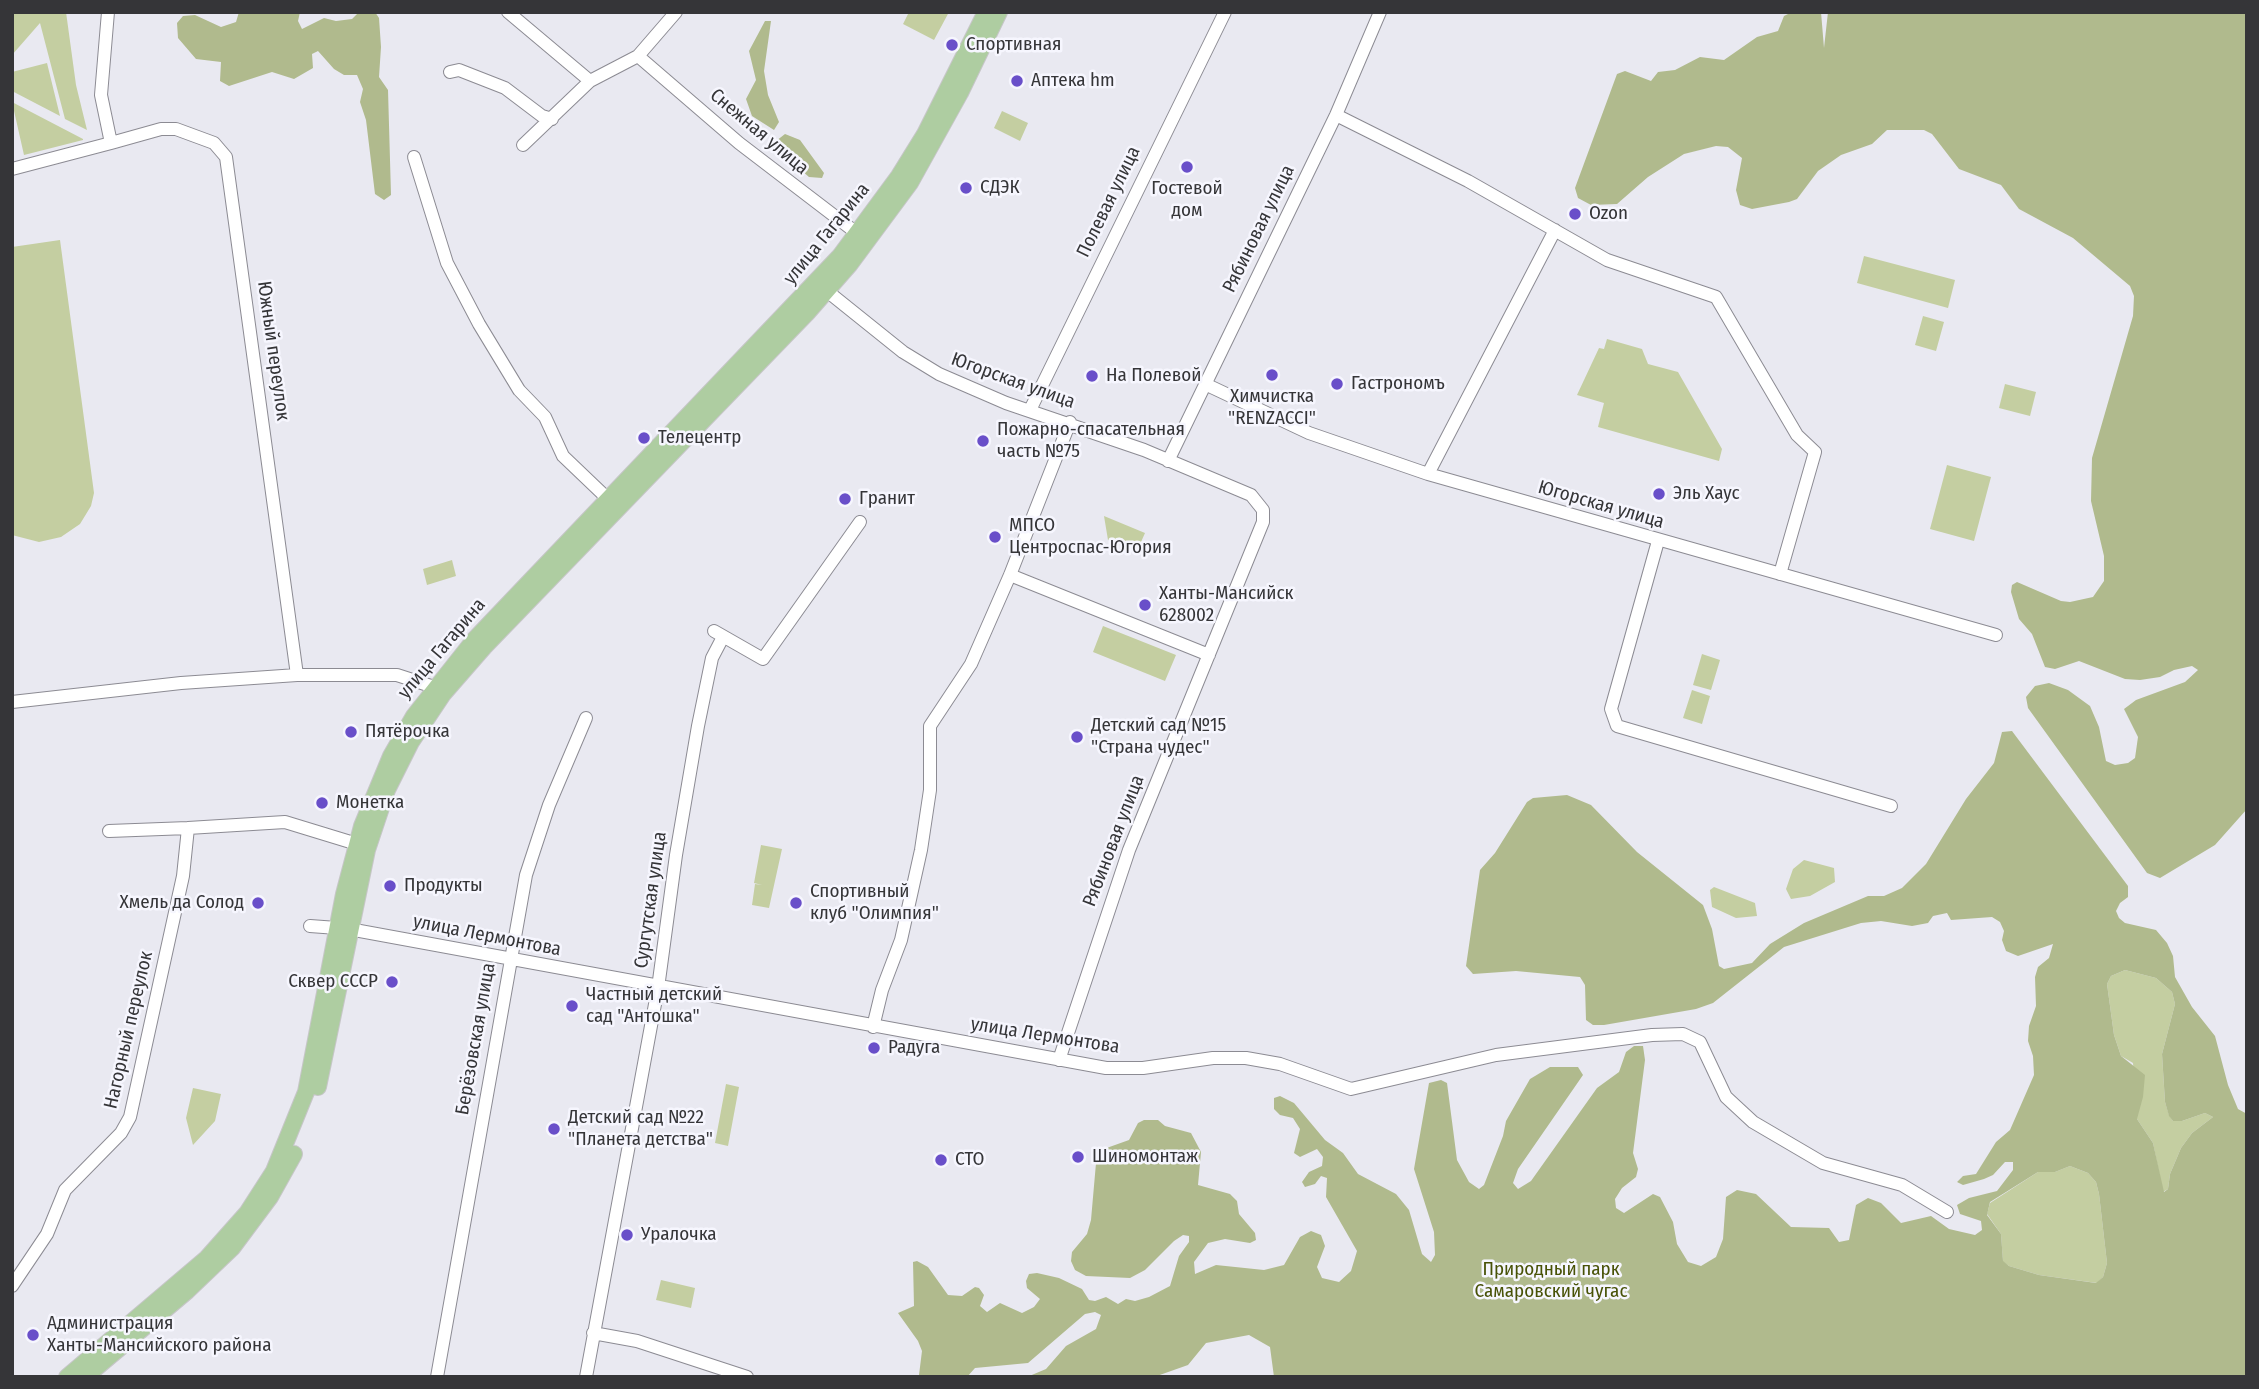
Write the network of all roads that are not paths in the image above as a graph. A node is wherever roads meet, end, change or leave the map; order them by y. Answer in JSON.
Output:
{"nodes":[{"id":1,"x":108,"y":12,"type":"edge"},
{"id":2,"x":508,"y":12,"type":"edge"},
{"id":3,"x":676,"y":12,"type":"edge"},
{"id":4,"x":1224,"y":12,"type":"edge"},
{"id":5,"x":1380,"y":12,"type":"edge"},
{"id":6,"x":995,"y":13,"type":"edge"},
{"id":7,"x":638,"y":56,"type":"junction"},
{"id":8,"x":450,"y":72,"type":"dead end"},
{"id":9,"x":590,"y":81,"type":"junction"},
{"id":10,"x":1336,"y":114,"type":"junction"},
{"id":11,"x":552,"y":119,"type":"junction"},
{"id":12,"x":111,"y":143,"type":"junction"},
{"id":13,"x":523,"y":145,"type":"dead end"},
{"id":14,"x":415,"y":157,"type":"dead end"},
{"id":15,"x":12,"y":169,"type":"edge"},
{"id":16,"x":1555,"y":230,"type":"junction"},
{"id":17,"x":863,"y":238,"type":"junction"},
{"id":18,"x":822,"y":287,"type":"junction"},
{"id":19,"x":1205,"y":384,"type":"junction"},
{"id":20,"x":1030,"y":410,"type":"junction"},
{"id":21,"x":1070,"y":422,"type":"junction"},
{"id":22,"x":1168,"y":461,"type":"junction"},
{"id":23,"x":1428,"y":474,"type":"junction"},
{"id":24,"x":612,"y":504,"type":"junction"},
{"id":25,"x":860,"y":522,"type":"dead end"},
{"id":26,"x":1263,"y":522,"type":"joint"},
{"id":27,"x":1658,"y":541,"type":"junction"},
{"id":28,"x":1780,"y":574,"type":"junction"},
{"id":29,"x":1010,"y":575,"type":"junction"},
{"id":30,"x":1996,"y":635,"type":"dead end"},
{"id":31,"x":1209,"y":655,"type":"junction"},
{"id":32,"x":297,"y":675,"type":"junction"},
{"id":33,"x":439,"y":691,"type":"junction"},
{"id":34,"x":12,"y":702,"type":"edge"},
{"id":35,"x":586,"y":718,"type":"dead end"},
{"id":36,"x":1891,"y":806,"type":"dead end"},
{"id":37,"x":188,"y":828,"type":"junction"},
{"id":38,"x":109,"y":831,"type":"dead end"},
{"id":39,"x":357,"y":844,"type":"junction"},
{"id":40,"x":310,"y":926,"type":"dead end"},
{"id":41,"x":343,"y":928,"type":"junction"},
{"id":42,"x":510,"y":960,"type":"junction"},
{"id":43,"x":659,"y":988,"type":"junction"},
{"id":44,"x":873,"y":1027,"type":"junction"},
{"id":45,"x":1059,"y":1060,"type":"junction"},
{"id":46,"x":1947,"y":1212,"type":"dead end"},
{"id":47,"x":12,"y":1286,"type":"edge"},
{"id":48,"x":593,"y":1333,"type":"junction"},
{"id":49,"x":67,"y":1377,"type":"edge"},
{"id":50,"x":85,"y":1377,"type":"edge"},
{"id":51,"x":438,"y":1377,"type":"edge"},
{"id":52,"x":586,"y":1377,"type":"edge"},
{"id":53,"x":747,"y":1377,"type":"edge"}],
"edges":[{"from":1,"to":12,"type":"street"},
{"from":2,"to":9,"type":"street"},
{"from":3,"to":7,"type":"street"},
{"from":4,"to":20,"type":"street","name":"Полевая улица"},
{"from":5,"to":10,"type":"street","name":"Рябиновая улица"},
{"from":6,"to":17,"type":"main road","name":"улица Гагарина"},
{"from":7,"to":9,"type":"street"},
{"from":7,"to":17,"type":"street","name":"Снежная улица"},
{"from":8,"to":11,"type":"street"},
{"from":9,"to":11,"type":"street"},
{"from":10,"to":16,"type":"street"},
{"from":10,"to":19,"type":"street","name":"Рябиновая улица"},
{"from":11,"to":13,"type":"street"},
{"from":12,"to":15,"type":"street","name":"Южный переулок"},
{"from":12,"to":32,"type":"street","name":"Южный переулок"},
{"from":14,"to":24,"type":"street"},
{"from":16,"to":23,"type":"street"},
{"from":16,"to":28,"type":"street"},
{"from":17,"to":18,"type":"main road","name":"улица Гагарина"},
{"from":18,"to":20,"type":"street","name":"Югорская улица"},
{"from":18,"to":24,"type":"main road","name":"улица Гагарина"},
{"from":19,"to":22,"type":"street","name":"Рябиновая улица"},
{"from":19,"to":23,"type":"street","name":"Югорская улица"},
{"from":20,"to":21,"type":"street","name":"Югорская улица"},
{"from":21,"to":22,"type":"street","name":"Югорская улица"},
{"from":21,"to":29,"type":"street"},
{"from":22,"to":26,"type":"street","name":"Югорская улица"},
{"from":23,"to":27,"type":"street","name":"Югорская улица"},
{"from":24,"to":33,"type":"main road","name":"улица Гагарина"},
{"from":25,"to":43,"type":"street","name":"Сургутская улица"},
{"from":26,"to":31,"type":"street","name":"Рябиновая улица"},
{"from":27,"to":28,"type":"street","name":"Югорская улица"},
{"from":27,"to":36,"type":"street"},
{"from":28,"to":30,"type":"street","name":"Югорская улица"},
{"from":29,"to":31,"type":"street"},
{"from":29,"to":44,"type":"street"},
{"from":31,"to":45,"type":"street","name":"Рябиновая улица"},
{"from":32,"to":33,"type":"street"},
{"from":32,"to":34,"type":"street"},
{"from":33,"to":39,"type":"main road","name":"улица Гагарина"},
{"from":33,"to":41,"type":"main road","name":"улица Гагарина"},
{"from":35,"to":42,"type":"street","name":"Берёзовская улица"},
{"from":37,"to":38,"type":"street"},
{"from":37,"to":39,"type":"street"},
{"from":37,"to":47,"type":"street","name":"Нагорный переулок"},
{"from":39,"to":41,"type":"main road","name":"улица Гагарина"},
{"from":40,"to":41,"type":"street","name":"улица Лермонтова"},
{"from":41,"to":42,"type":"street","name":"улица Лермонтова"},
{"from":41,"to":49,"type":"main road","name":"улица Гагарина"},
{"from":41,"to":50,"type":"main road","name":"улица Гагарина"},
{"from":42,"to":43,"type":"street","name":"улица Лермонтова"},
{"from":42,"to":51,"type":"street","name":"Берёзовская улица"},
{"from":43,"to":44,"type":"street","name":"улица Лермонтова"},
{"from":43,"to":48,"type":"street","name":"Сургутская улица"},
{"from":44,"to":45,"type":"street","name":"улица Лермонтова"},
{"from":45,"to":46,"type":"street","name":"улица Лермонтова"},
{"from":48,"to":52,"type":"street","name":"Сургутская улица"},
{"from":48,"to":53,"type":"street"}]}
